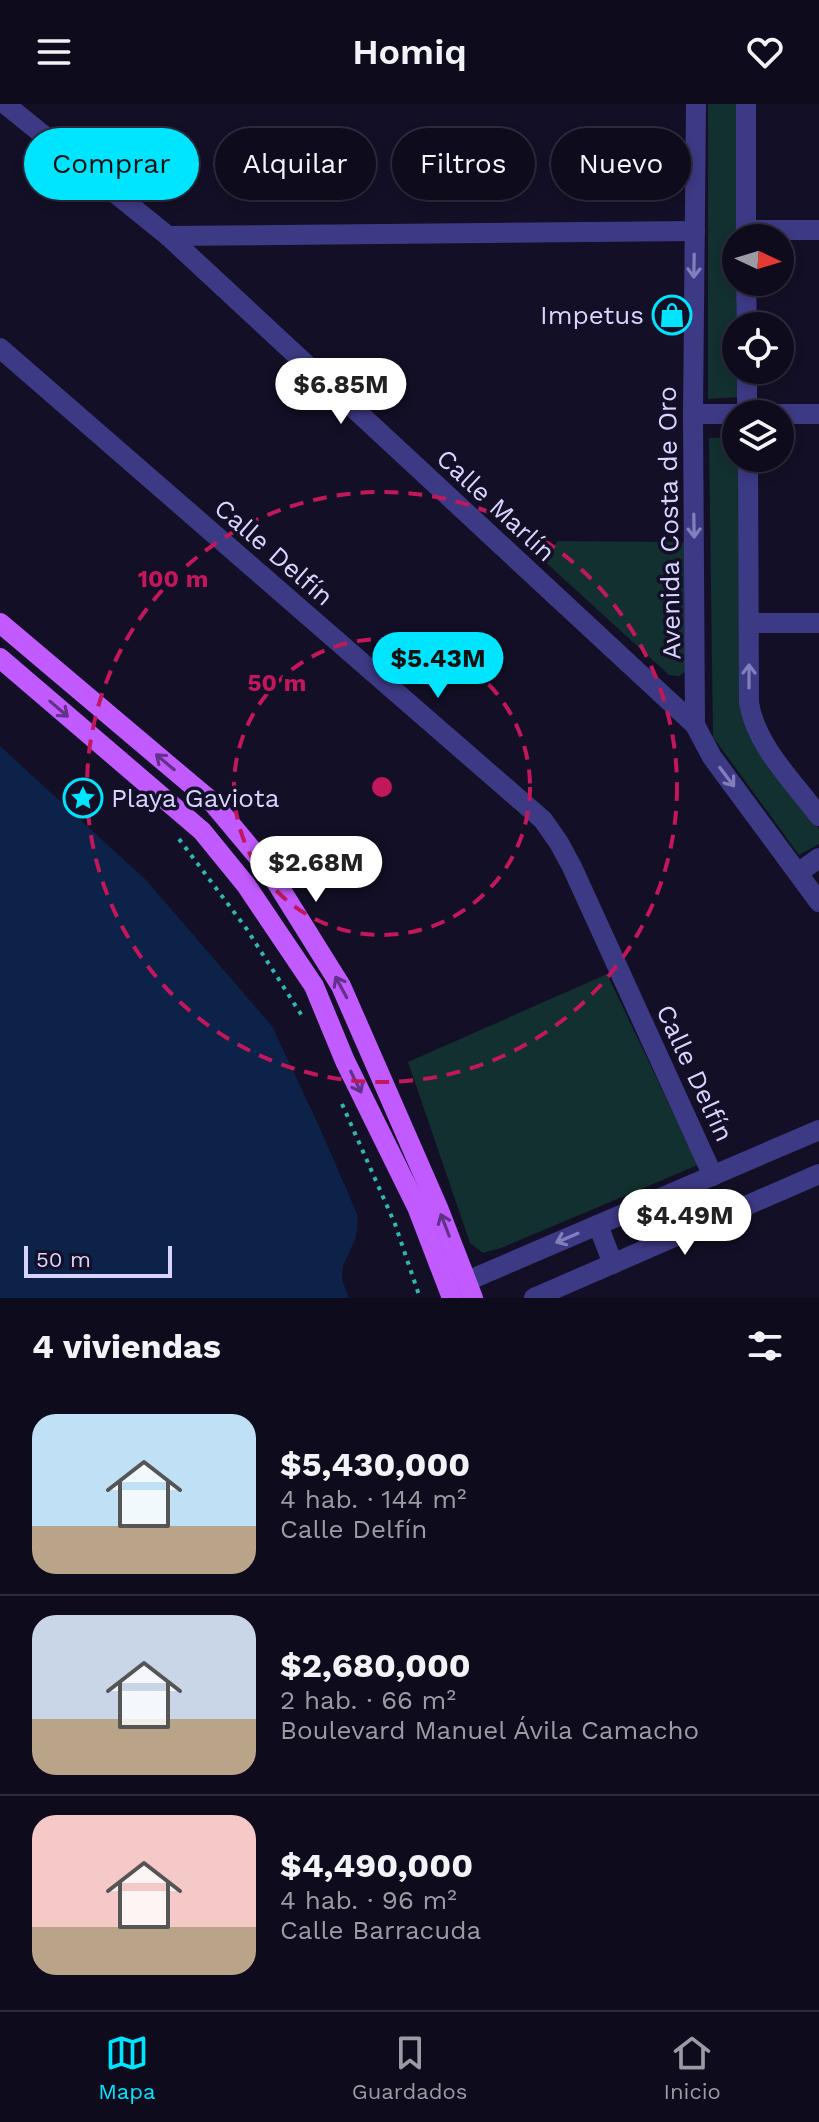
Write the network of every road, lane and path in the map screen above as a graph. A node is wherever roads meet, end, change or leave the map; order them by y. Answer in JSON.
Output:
{"nodes":[{"id":1,"x":5,"y":104,"type":"edge"},
{"id":2,"x":696,"y":104,"type":"edge"},
{"id":3,"x":746,"y":104,"type":"edge"},
{"id":4,"x":746,"y":224,"type":"edge"},
{"id":5,"x":819,"y":230,"type":"edge"},
{"id":6,"x":695,"y":231,"type":"junction"},
{"id":7,"x":794,"y":231,"type":"edge"},
{"id":8,"x":168,"y":236,"type":"junction"},
{"id":9,"x":0,"y":348,"type":"edge"},
{"id":10,"x":693,"y":414,"type":"junction"},
{"id":11,"x":722,"y":414,"type":"edge"},
{"id":12,"x":794,"y":414,"type":"edge"},
{"id":13,"x":819,"y":414,"type":"edge"},
{"id":14,"x":748,"y":472,"type":"edge"},
{"id":15,"x":0,"y":623,"type":"edge"},
{"id":16,"x":749,"y":623,"type":"junction"},
{"id":17,"x":819,"y":623,"type":"edge"},
{"id":18,"x":0,"y":658,"type":"edge"},
{"id":19,"x":695,"y":725,"type":"junction"},
{"id":20,"x":819,"y":816,"type":"edge"},
{"id":21,"x":168,"y":830,"type":"dead end"},
{"id":22,"x":819,"y":858,"type":"edge"},
{"id":23,"x":798,"y":873,"type":"junction"},
{"id":24,"x":819,"y":902,"type":"edge"},
{"id":25,"x":305,"y":1019,"type":"dead end"},
{"id":26,"x":337,"y":1092,"type":"dead end"},
{"id":27,"x":819,"y":1130,"type":"edge"},
{"id":28,"x":819,"y":1174,"type":"edge"},
{"id":29,"x":713,"y":1176,"type":"junction"},
{"id":30,"x":598,"y":1225,"type":"junction"},
{"id":31,"x":613,"y":1264,"type":"junction"},
{"id":32,"x":470,"y":1289,"type":"edge"},
{"id":33,"x":420,"y":1298,"type":"edge"},
{"id":34,"x":452,"y":1298,"type":"edge"},
{"id":35,"x":534,"y":1298,"type":"edge"}],
"edges":[{"from":1,"to":8,"type":"street","name":"Calle Marlín"},
{"from":2,"to":6,"type":"street","name":"Avenida Costa de Oro"},
{"from":3,"to":4,"type":"street"},
{"from":5,"to":7,"type":"street"},
{"from":6,"to":8,"type":"street"},
{"from":6,"to":10,"type":"street","name":"Avenida Costa de Oro","one_way":true},
{"from":8,"to":19,"type":"street","name":"Calle Marlín"},
{"from":9,"to":29,"type":"street","name":"Calle Delfín"},
{"from":10,"to":11,"type":"street"},
{"from":10,"to":19,"type":"street","name":"Avenida Costa de Oro","one_way":true},
{"from":12,"to":13,"type":"street"},
{"from":14,"to":16,"type":"street"},
{"from":32,"to":15,"type":"main road","one_way":true},
{"from":16,"to":17,"type":"street"},
{"from":20,"to":16,"type":"street","one_way":true},
{"from":18,"to":34,"type":"main road","one_way":true},
{"from":19,"to":23,"type":"street","name":"Avenida Costa de Oro","one_way":true},
{"from":21,"to":25,"type":"path"},
{"from":22,"to":23,"type":"street"},
{"from":23,"to":24,"type":"street","name":"Avenida Costa de Oro"},
{"from":26,"to":33,"type":"path"},
{"from":27,"to":29,"type":"street"},
{"from":28,"to":31,"type":"street"},
{"from":29,"to":30,"type":"street"},
{"from":30,"to":31,"type":"street"},
{"from":30,"to":32,"type":"street","one_way":true},
{"from":31,"to":35,"type":"street"}]}
